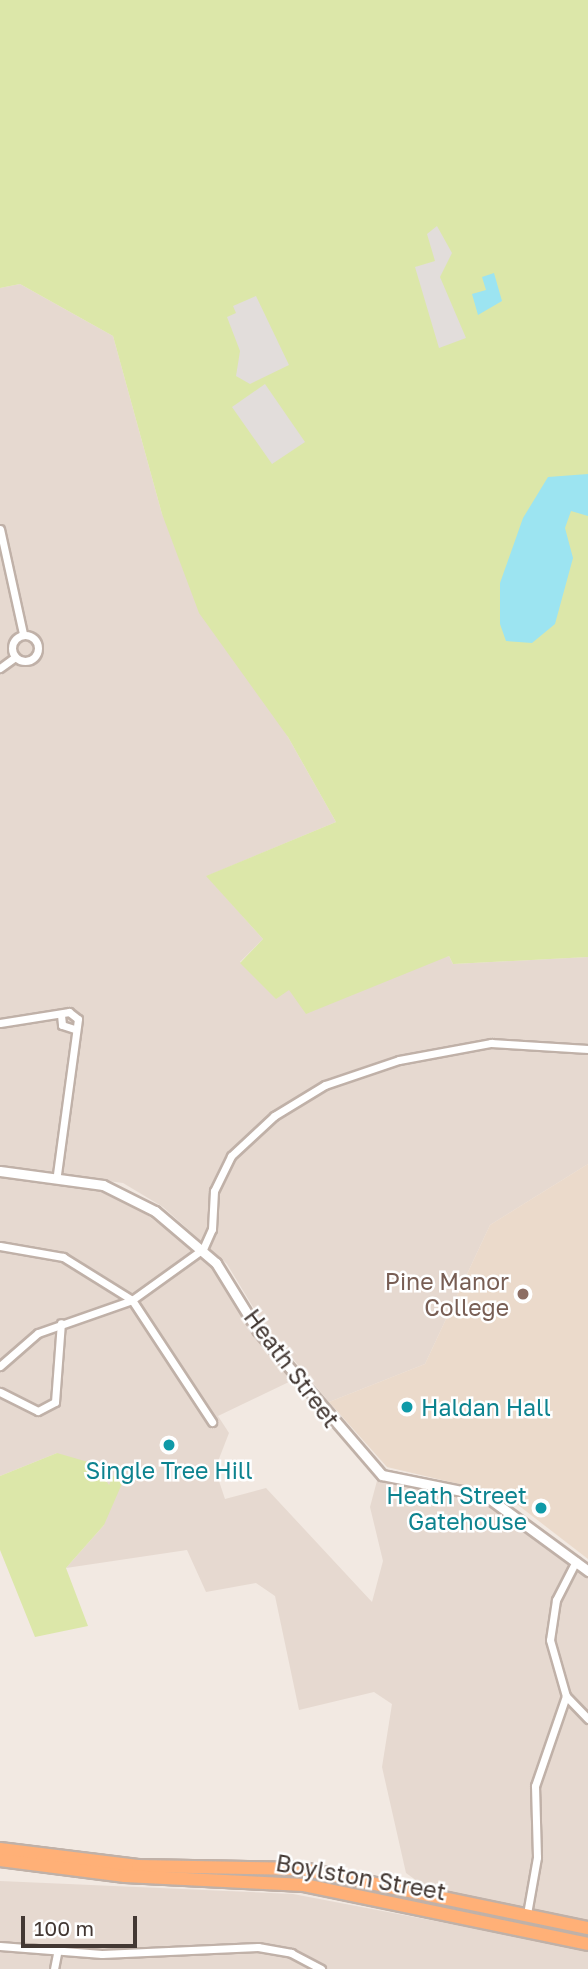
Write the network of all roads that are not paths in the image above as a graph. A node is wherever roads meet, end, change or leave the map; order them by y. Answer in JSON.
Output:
{"nodes":[{"id":1,"x":0,"y":529,"type":"edge"},
{"id":2,"x":23,"y":634,"type":"junction"},
{"id":3,"x":15,"y":657,"type":"junction"},
{"id":4,"x":0,"y":668,"type":"edge"},
{"id":5,"x":61,"y":1015,"type":"junction"},
{"id":6,"x":0,"y":1023,"type":"edge"},
{"id":7,"x":74,"y":1029,"type":"junction"},
{"id":8,"x":588,"y":1049,"type":"edge"},
{"id":9,"x":0,"y":1171,"type":"edge"},
{"id":10,"x":57,"y":1175,"type":"junction"},
{"id":11,"x":0,"y":1246,"type":"edge"},
{"id":12,"x":202,"y":1249,"type":"junction"},
{"id":13,"x":132,"y":1300,"type":"junction"},
{"id":14,"x":61,"y":1323,"type":"junction"},
{"id":15,"x":0,"y":1366,"type":"edge"},
{"id":16,"x":0,"y":1392,"type":"edge"},
{"id":17,"x":212,"y":1422,"type":"dead end"},
{"id":18,"x":576,"y":1561,"type":"junction"},
{"id":19,"x":588,"y":1571,"type":"edge"},
{"id":20,"x":566,"y":1696,"type":"junction"},
{"id":21,"x":588,"y":1719,"type":"edge"},
{"id":22,"x":0,"y":1849,"type":"edge"},
{"id":23,"x":0,"y":1860,"type":"edge"},
{"id":24,"x":527,"y":1914,"type":"junction"},
{"id":25,"x":588,"y":1928,"type":"edge"},
{"id":26,"x":588,"y":1944,"type":"edge"},
{"id":27,"x":0,"y":1946,"type":"edge"},
{"id":28,"x":57,"y":1953,"type":"junction"},
{"id":29,"x":54,"y":1969,"type":"edge"},
{"id":30,"x":321,"y":1969,"type":"edge"}],
"edges":[{"from":1,"to":2,"type":"street"},
{"from":2,"to":3,"type":"street"},
{"from":2,"to":3,"type":"street"},
{"from":3,"to":4,"type":"street"},
{"from":5,"to":6,"type":"street"},
{"from":5,"to":7,"type":"street"},
{"from":5,"to":7,"type":"street"},
{"from":7,"to":10,"type":"street"},
{"from":8,"to":12,"type":"street"},
{"from":9,"to":10,"type":"street","name":"Heath Street"},
{"from":10,"to":12,"type":"street","name":"Heath Street"},
{"from":11,"to":13,"type":"street"},
{"from":12,"to":13,"type":"street"},
{"from":12,"to":18,"type":"street","name":"Heath Street"},
{"from":13,"to":14,"type":"street"},
{"from":13,"to":17,"type":"street"},
{"from":14,"to":15,"type":"street"},
{"from":14,"to":16,"type":"street"},
{"from":18,"to":19,"type":"street","name":"Heath Street"},
{"from":18,"to":20,"type":"street"},
{"from":20,"to":21,"type":"street"},
{"from":20,"to":24,"type":"street"},
{"from":22,"to":24,"type":"highway","name":"Boylston Street"},
{"from":23,"to":26,"type":"highway","name":"Boylston Street"},
{"from":24,"to":25,"type":"highway","name":"Boylston Street"},
{"from":27,"to":28,"type":"street"},
{"from":28,"to":29,"type":"street"},
{"from":28,"to":30,"type":"street"}]}
